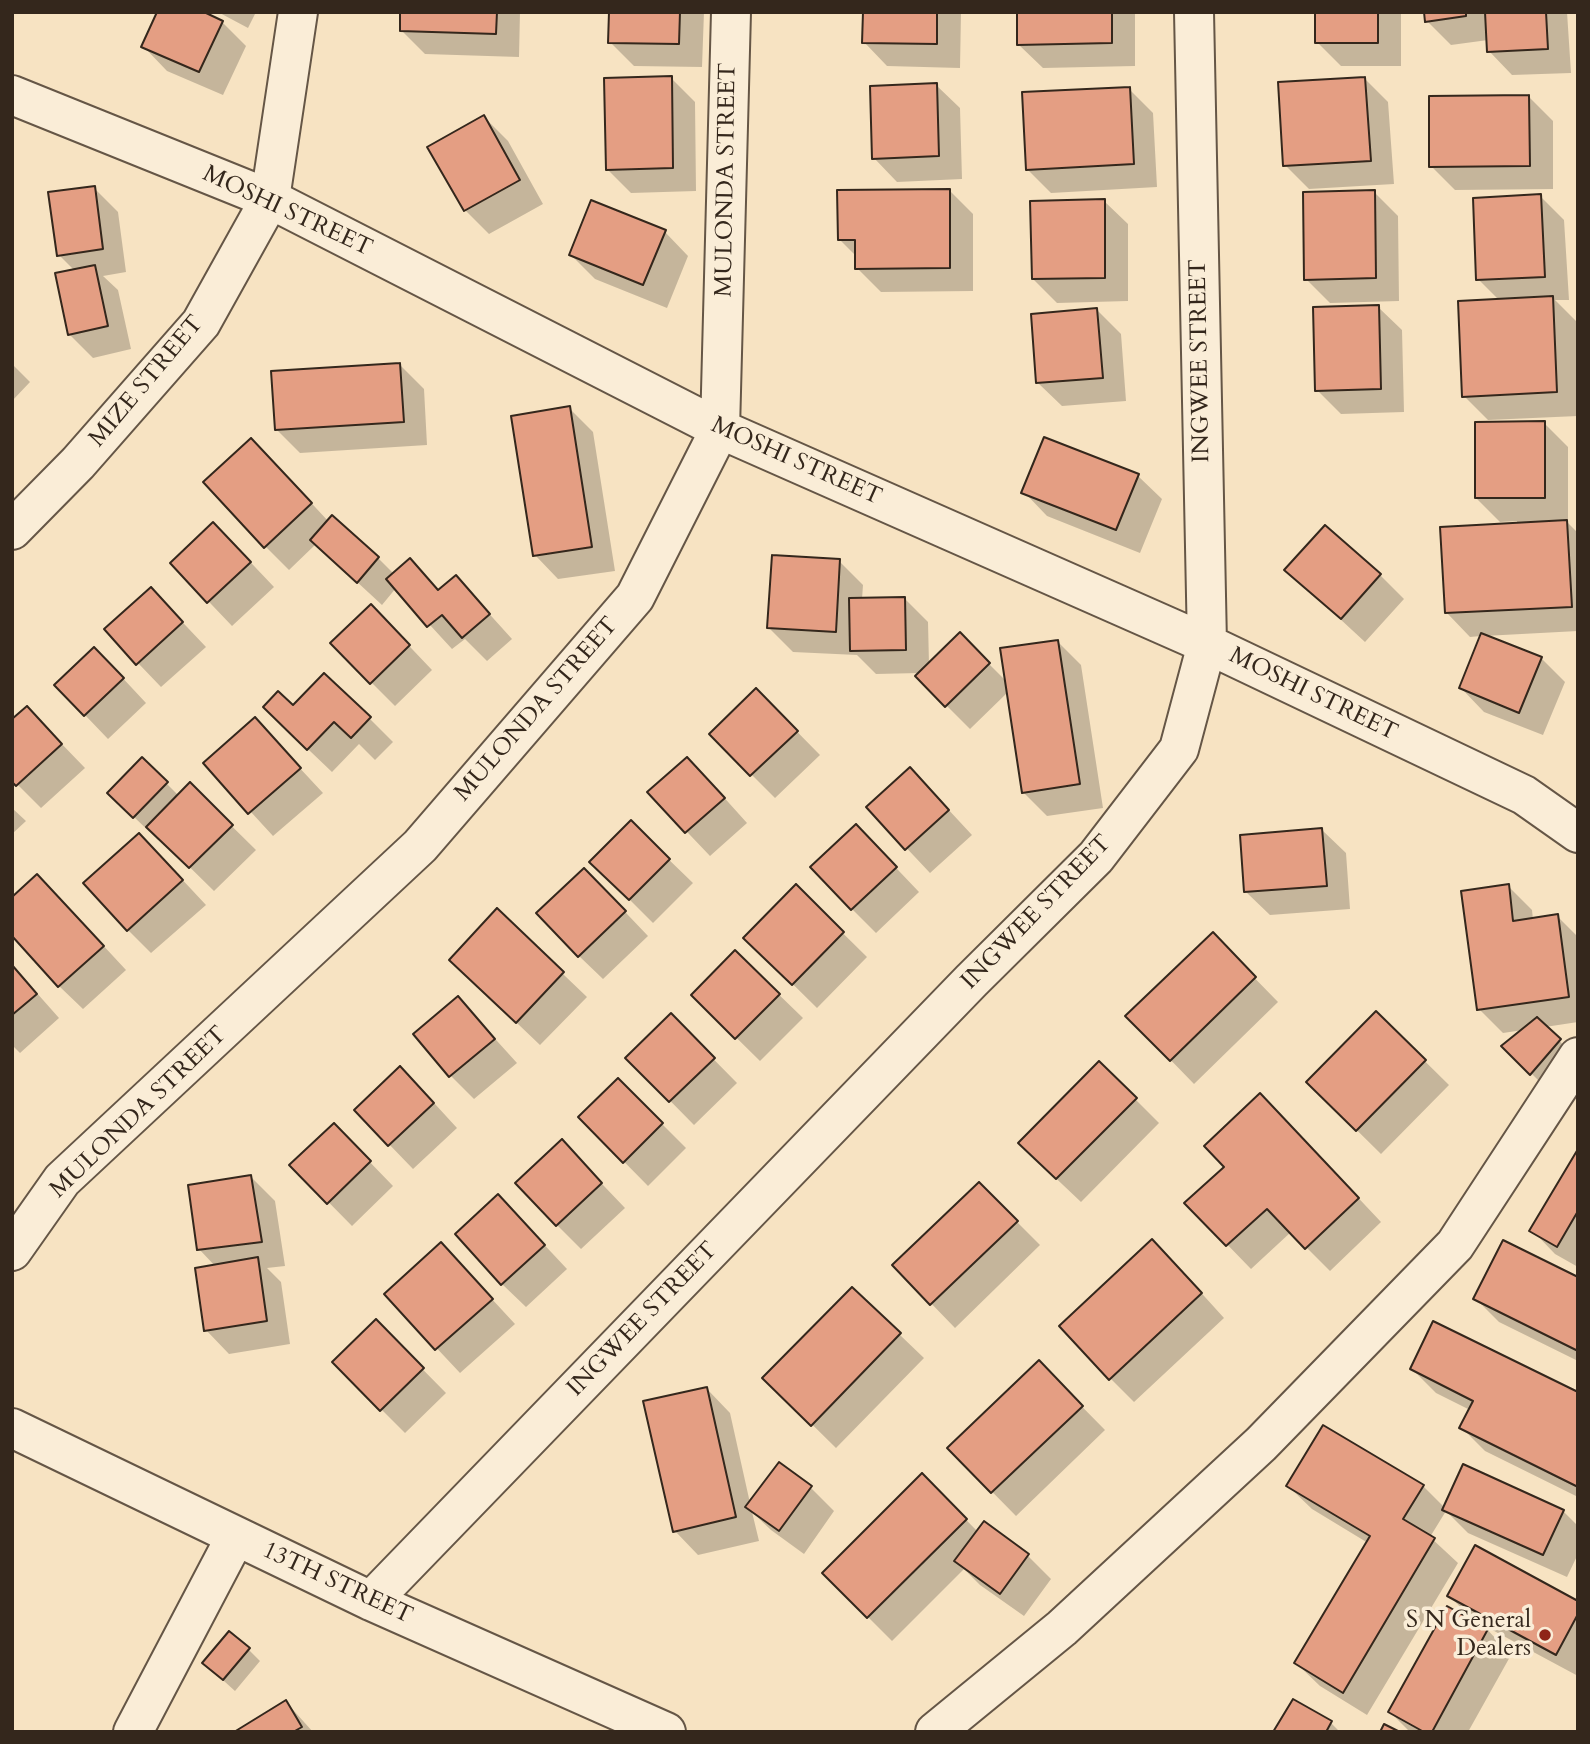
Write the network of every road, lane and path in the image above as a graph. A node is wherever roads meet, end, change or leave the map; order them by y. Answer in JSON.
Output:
{"nodes":[{"id":1,"x":299,"y":12,"type":"edge"},
{"id":2,"x":731,"y":12,"type":"edge"},
{"id":3,"x":1194,"y":12,"type":"edge"},
{"id":4,"x":12,"y":95,"type":"edge"},
{"id":5,"x":270,"y":199,"type":"junction"},
{"id":6,"x":720,"y":429,"type":"junction"},
{"id":7,"x":12,"y":530,"type":"edge"},
{"id":8,"x":1207,"y":644,"type":"junction"},
{"id":9,"x":1578,"y":833,"type":"edge"},
{"id":10,"x":1578,"y":1056,"type":"edge"},
{"id":11,"x":12,"y":1251,"type":"edge"},
{"id":12,"x":12,"y":1428,"type":"edge"},
{"id":13,"x":236,"y":1536,"type":"junction"},
{"id":14,"x":371,"y":1601,"type":"junction"},
{"id":15,"x":132,"y":1732,"type":"edge"},
{"id":16,"x":666,"y":1732,"type":"edge"},
{"id":17,"x":935,"y":1732,"type":"edge"}],
"edges":[{"from":1,"to":5,"type":"street","name":"MIZE STREET"},
{"from":2,"to":6,"type":"street","name":"MULONDA STREET"},
{"from":3,"to":8,"type":"street","name":"INGWEE STREET"},
{"from":4,"to":5,"type":"street","name":"MOSHI STREET"},
{"from":5,"to":6,"type":"street","name":"MOSHI STREET"},
{"from":5,"to":7,"type":"street","name":"MIZE STREET"},
{"from":6,"to":8,"type":"street","name":"MOSHI STREET"},
{"from":6,"to":11,"type":"street","name":"MULONDA STREET"},
{"from":8,"to":9,"type":"street","name":"MOSHI STREET"},
{"from":8,"to":14,"type":"street","name":"INGWEE STREET"},
{"from":10,"to":17,"type":"street"},
{"from":12,"to":13,"type":"street","name":"13TH STREET"},
{"from":13,"to":14,"type":"street","name":"13TH STREET"},
{"from":13,"to":15,"type":"street"},
{"from":14,"to":16,"type":"street","name":"13TH STREET"}]}
